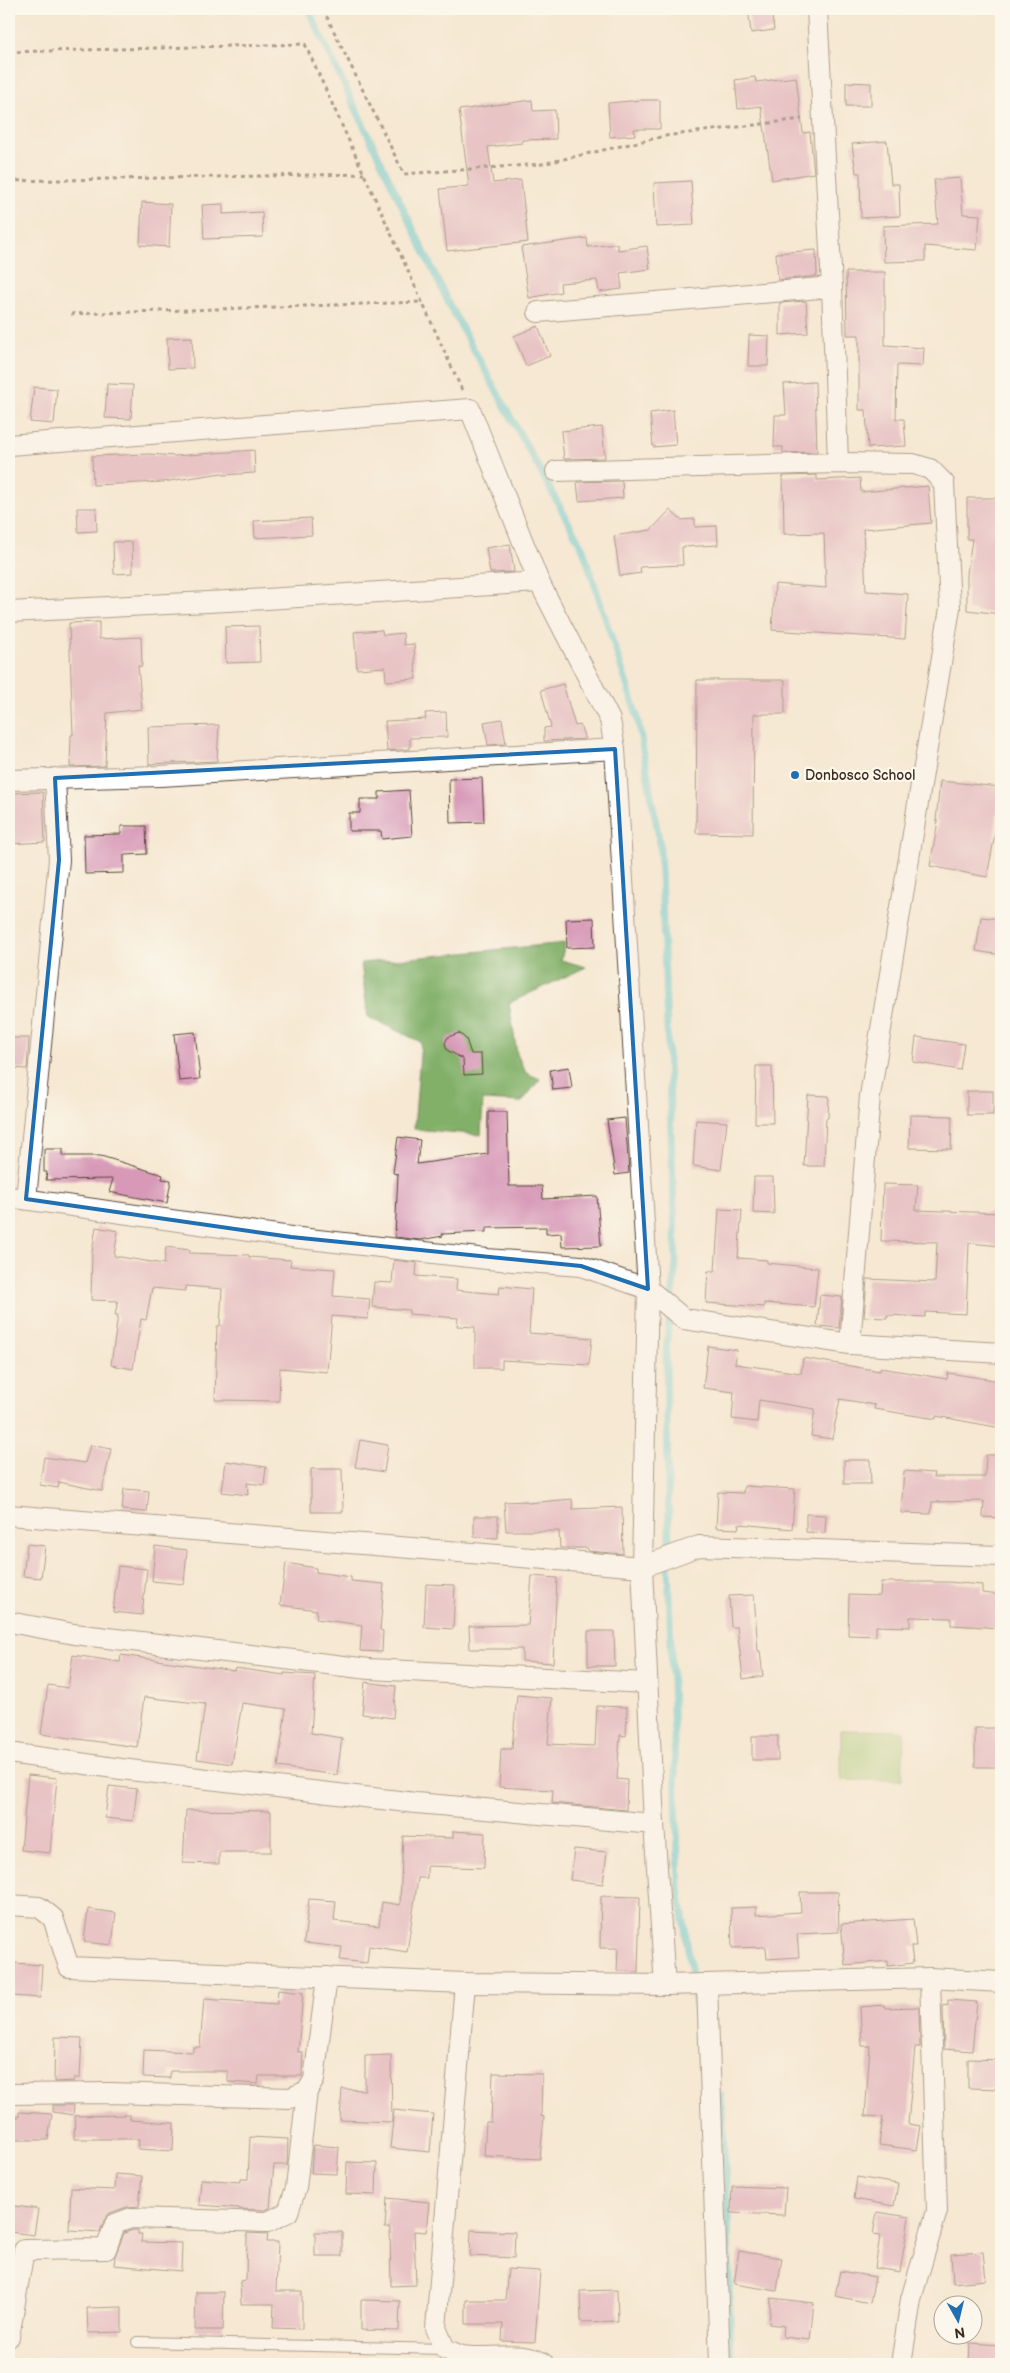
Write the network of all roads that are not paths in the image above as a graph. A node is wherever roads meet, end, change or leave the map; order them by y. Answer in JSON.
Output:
{"nodes":[{"id":1,"x":817,"y":9,"type":"edge"},
{"id":2,"x":832,"y":287,"type":"junction"},
{"id":3,"x":538,"y":312,"type":"dead end"},
{"id":4,"x":9,"y":445,"type":"edge"},
{"id":5,"x":838,"y":463,"type":"junction"},
{"id":6,"x":556,"y":471,"type":"dead end"},
{"id":7,"x":539,"y":582,"type":"junction"},
{"id":8,"x":9,"y":612,"type":"edge"},
{"id":9,"x":615,"y":749,"type":"junction"},
{"id":10,"x":55,"y":778,"type":"junction"},
{"id":11,"x":9,"y":780,"type":"edge"},
{"id":12,"x":18,"y":1198,"type":"edge"},
{"id":13,"x":648,"y":1289,"type":"junction"},
{"id":14,"x":850,"y":1344,"type":"junction"},
{"id":15,"x":1001,"y":1353,"type":"edge"},
{"id":16,"x":9,"y":1515,"type":"edge"},
{"id":17,"x":1001,"y":1556,"type":"edge"},
{"id":18,"x":642,"y":1567,"type":"junction"},
{"id":19,"x":9,"y":1622,"type":"edge"},
{"id":20,"x":647,"y":1683,"type":"junction"},
{"id":21,"x":9,"y":1753,"type":"edge"},
{"id":22,"x":654,"y":1824,"type":"junction"},
{"id":23,"x":9,"y":1904,"type":"edge"},
{"id":24,"x":327,"y":1977,"type":"junction"},
{"id":25,"x":930,"y":1978,"type":"junction"},
{"id":26,"x":1001,"y":1982,"type":"edge"},
{"id":27,"x":466,"y":1983,"type":"junction"},
{"id":28,"x":707,"y":1984,"type":"junction"},
{"id":29,"x":665,"y":1985,"type":"junction"},
{"id":30,"x":306,"y":2091,"type":"junction"},
{"id":31,"x":9,"y":2094,"type":"edge"},
{"id":32,"x":9,"y":2337,"type":"edge"},
{"id":33,"x":137,"y":2342,"type":"dead end"},
{"id":34,"x":445,"y":2349,"type":"junction"},
{"id":35,"x":544,"y":2364,"type":"edge"},
{"id":36,"x":720,"y":2364,"type":"edge"},
{"id":37,"x":901,"y":2364,"type":"edge"}],
"edges":[{"from":1,"to":2,"type":"street"},
{"from":2,"to":3,"type":"street"},
{"from":2,"to":5,"type":"street"},
{"from":4,"to":7,"type":"street"},
{"from":5,"to":6,"type":"street"},
{"from":5,"to":14,"type":"street"},
{"from":7,"to":8,"type":"street"},
{"from":7,"to":9,"type":"street"},
{"from":9,"to":10,"type":"street"},
{"from":9,"to":13,"type":"street"},
{"from":10,"to":11,"type":"street"},
{"from":10,"to":12,"type":"street"},
{"from":12,"to":13,"type":"street"},
{"from":13,"to":14,"type":"street"},
{"from":13,"to":18,"type":"street"},
{"from":14,"to":15,"type":"street"},
{"from":16,"to":18,"type":"street"},
{"from":17,"to":18,"type":"street"},
{"from":18,"to":20,"type":"street"},
{"from":19,"to":20,"type":"street"},
{"from":20,"to":22,"type":"street"},
{"from":21,"to":22,"type":"street"},
{"from":22,"to":29,"type":"street"},
{"from":23,"to":24,"type":"street"},
{"from":24,"to":27,"type":"street"},
{"from":24,"to":30,"type":"street"},
{"from":25,"to":26,"type":"street"},
{"from":25,"to":28,"type":"street"},
{"from":25,"to":37,"type":"street"},
{"from":27,"to":29,"type":"street"},
{"from":27,"to":34,"type":"street"},
{"from":28,"to":29,"type":"street"},
{"from":28,"to":36,"type":"street"},
{"from":30,"to":31,"type":"street"},
{"from":30,"to":32,"type":"street"},
{"from":33,"to":34,"type":"lane"},
{"from":34,"to":35,"type":"street"}]}
